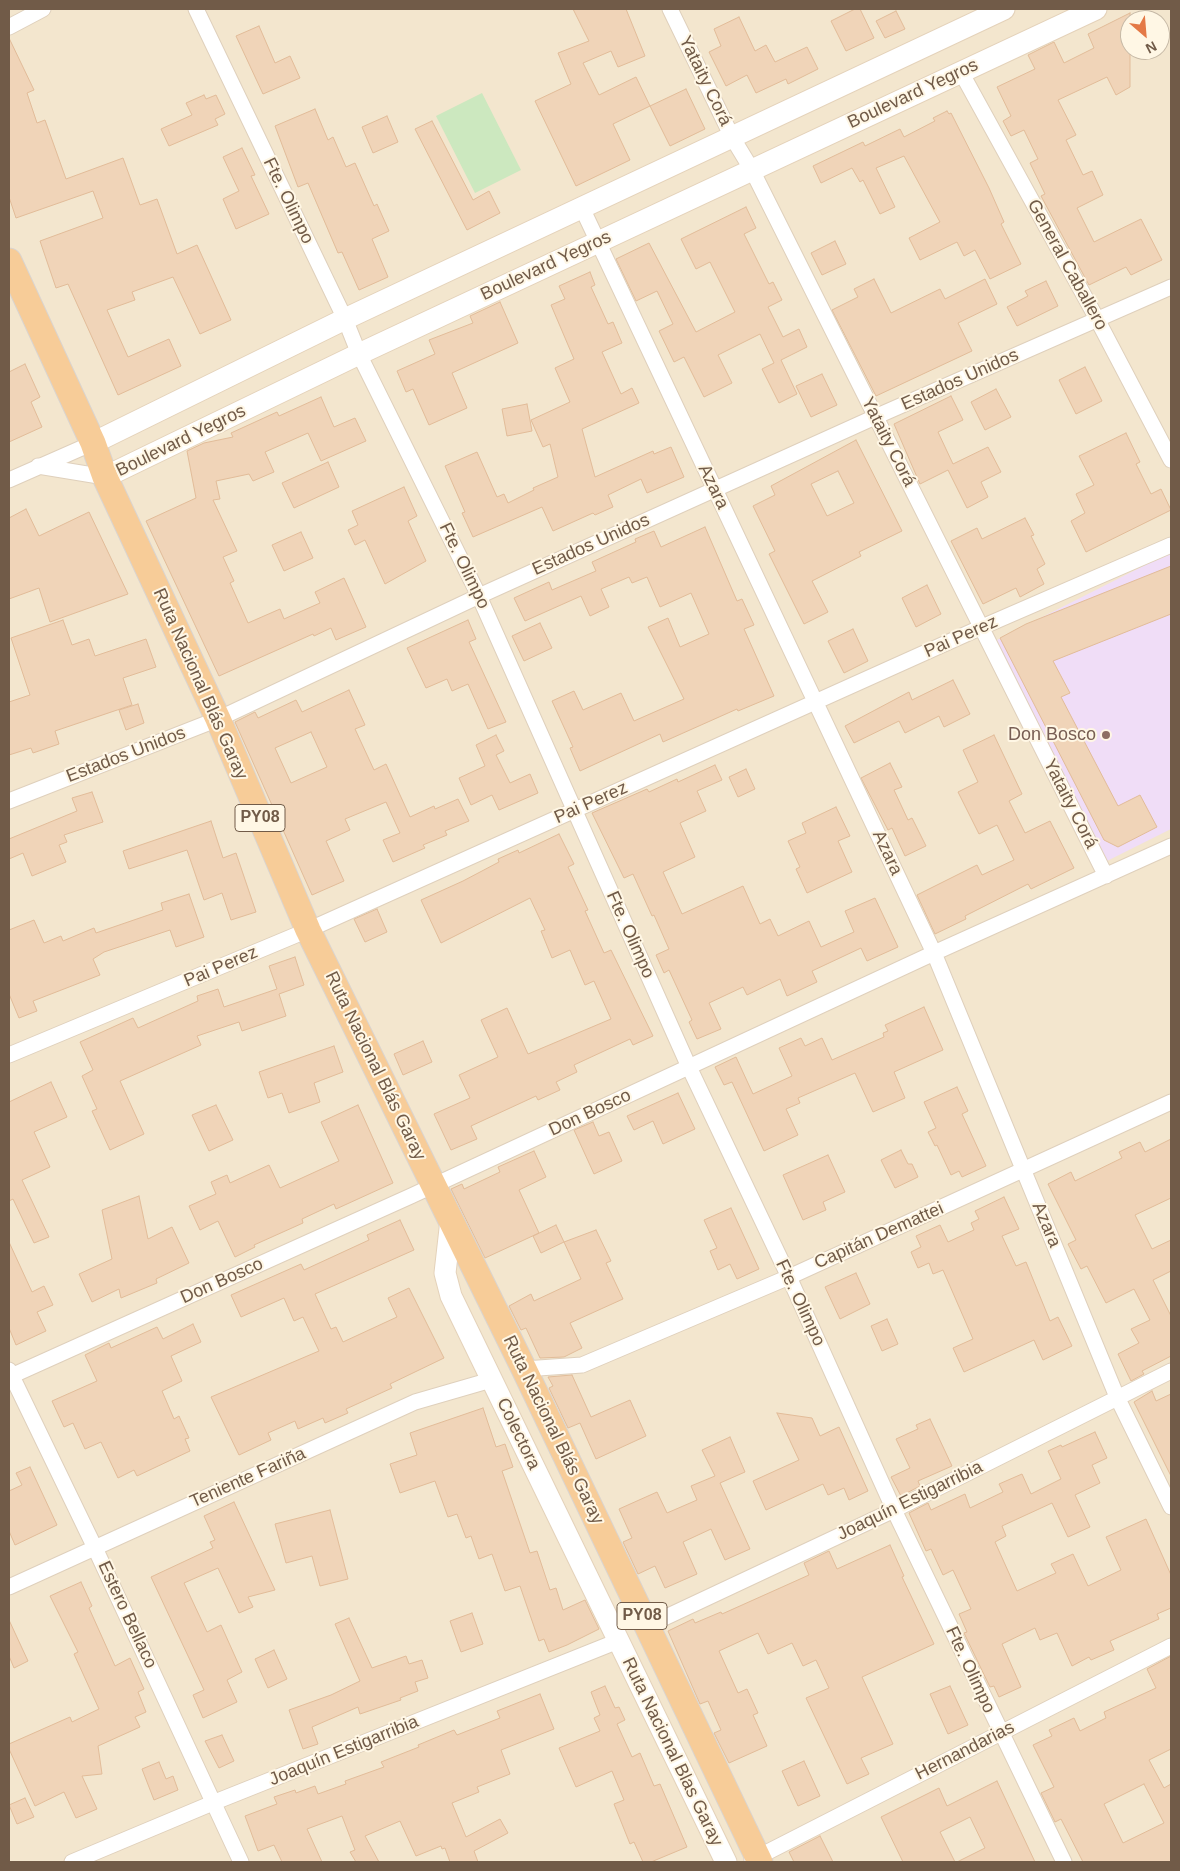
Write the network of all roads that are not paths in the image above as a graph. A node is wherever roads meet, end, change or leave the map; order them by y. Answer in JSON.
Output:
{"nodes":[{"id":1,"x":43,"y":9,"type":"edge"},
{"id":2,"x":196,"y":9,"type":"edge"},
{"id":3,"x":670,"y":9,"type":"edge"},
{"id":4,"x":1004,"y":9,"type":"edge"},
{"id":5,"x":1096,"y":9,"type":"edge"},
{"id":6,"x":9,"y":27,"type":"edge"},
{"id":7,"x":961,"y":72,"type":"junction"},
{"id":8,"x":732,"y":137,"type":"junction"},
{"id":9,"x":752,"y":170,"type":"junction"},
{"id":10,"x":582,"y":208,"type":"junction"},
{"id":11,"x":596,"y":243,"type":"junction"},
{"id":12,"x":9,"y":261,"type":"edge"},
{"id":13,"x":1171,"y":287,"type":"edge"},
{"id":14,"x":345,"y":319,"type":"junction"},
{"id":15,"x":1097,"y":319,"type":"junction"},
{"id":16,"x":359,"y":354,"type":"junction"},
{"id":17,"x":876,"y":417,"type":"junction"},
{"id":18,"x":93,"y":443,"type":"junction"},
{"id":19,"x":1171,"y":460,"type":"edge"},
{"id":20,"x":38,"y":466,"type":"junction"},
{"id":21,"x":106,"y":477,"type":"junction"},
{"id":22,"x":9,"y":480,"type":"edge"},
{"id":23,"x":715,"y":489,"type":"junction"},
{"id":24,"x":1171,"y":545,"type":"edge"},
{"id":25,"x":479,"y":596,"type":"junction"},
{"id":26,"x":982,"y":627,"type":"junction"},
{"id":27,"x":816,"y":702,"type":"junction"},
{"id":28,"x":218,"y":718,"type":"junction"},
{"id":29,"x":9,"y":801,"type":"edge"},
{"id":30,"x":575,"y":811,"type":"junction"},
{"id":31,"x":1171,"y":846,"type":"edge"},
{"id":32,"x":1106,"y":876,"type":"junction"},
{"id":33,"x":308,"y":930,"type":"junction"},
{"id":34,"x":934,"y":953,"type":"junction"},
{"id":35,"x":9,"y":1055,"type":"edge"},
{"id":36,"x":689,"y":1068,"type":"junction"},
{"id":37,"x":1171,"y":1102,"type":"edge"},
{"id":38,"x":1024,"y":1171,"type":"junction"},
{"id":39,"x":434,"y":1185,"type":"junction"},
{"id":40,"x":451,"y":1220,"type":"junction"},
{"id":41,"x":789,"y":1277,"type":"junction"},
{"id":42,"x":524,"y":1369,"type":"junction"},
{"id":43,"x":1171,"y":1371,"type":"edge"},
{"id":44,"x":10,"y":1375,"type":"edge"},
{"id":45,"x":491,"y":1380,"type":"junction"},
{"id":46,"x":1117,"y":1397,"type":"junction"},
{"id":47,"x":1171,"y":1507,"type":"edge"},
{"id":48,"x":894,"y":1510,"type":"junction"},
{"id":49,"x":95,"y":1548,"type":"junction"},
{"id":50,"x":9,"y":1587,"type":"edge"},
{"id":51,"x":647,"y":1626,"type":"junction"},
{"id":52,"x":618,"y":1641,"type":"junction"},
{"id":53,"x":1171,"y":1646,"type":"edge"},
{"id":54,"x":1000,"y":1733,"type":"junction"},
{"id":55,"x":215,"y":1802,"type":"junction"},
{"id":56,"x":755,"y":1861,"type":"edge"},
{"id":57,"x":72,"y":1862,"type":"edge"},
{"id":58,"x":241,"y":1862,"type":"edge"},
{"id":59,"x":726,"y":1862,"type":"edge"},
{"id":60,"x":1064,"y":1862,"type":"edge"}],
"edges":[{"from":1,"to":6,"type":"street"},
{"from":2,"to":14,"type":"street","name":"Fte. Olimpo"},
{"from":3,"to":8,"type":"street","name":"Yataity Corá"},
{"from":4,"to":8,"type":"main road","name":"Boulevard Yegros"},
{"from":5,"to":7,"type":"main road","name":"Boulevard Yegros"},
{"from":7,"to":9,"type":"main road","name":"Boulevard Yegros"},
{"from":7,"to":15,"type":"street","name":"General Caballero"},
{"from":8,"to":9,"type":"street","name":"Yataity Corá"},
{"from":8,"to":10,"type":"main road","name":"Boulevard Yegros"},
{"from":9,"to":11,"type":"main road","name":"Boulevard Yegros"},
{"from":9,"to":17,"type":"street","name":"Yataity Corá"},
{"from":10,"to":11,"type":"street","name":"Azara"},
{"from":10,"to":14,"type":"main road","name":"Boulevard Yegros"},
{"from":11,"to":16,"type":"main road","name":"Boulevard Yegros"},
{"from":11,"to":23,"type":"street","name":"Azara"},
{"from":12,"to":18,"type":"highway","name":"Ruta Nacional Blás Garay","number":"PY08"},
{"from":13,"to":15,"type":"street","name":"Estados Unidos"},
{"from":14,"to":16,"type":"street","name":"Fte. Olimpo"},
{"from":14,"to":18,"type":"main road","name":"Boulevard Yegros"},
{"from":15,"to":17,"type":"street","name":"Estados Unidos"},
{"from":15,"to":19,"type":"street","name":"General Caballero"},
{"from":16,"to":21,"type":"main road","name":"Boulevard Yegros"},
{"from":16,"to":25,"type":"street","name":"Fte. Olimpo"},
{"from":17,"to":23,"type":"street","name":"Estados Unidos"},
{"from":17,"to":26,"type":"street","name":"Yataity Corá"},
{"from":18,"to":20,"type":"street","name":"Boulevard Yegros"},
{"from":18,"to":21,"type":"highway","name":"Ruta Nacional Blás Garay","number":"PY08"},
{"from":20,"to":21,"type":"street","name":"Boulevard Yegros"},
{"from":20,"to":22,"type":"street"},
{"from":21,"to":28,"type":"highway","name":"Ruta Nacional Blás Garay","number":"PY08"},
{"from":23,"to":25,"type":"street","name":"Estados Unidos"},
{"from":23,"to":27,"type":"street","name":"Azara"},
{"from":24,"to":26,"type":"street","name":"Pai Perez"},
{"from":25,"to":28,"type":"street","name":"Estados Unidos"},
{"from":25,"to":30,"type":"street","name":"Fte. Olimpo"},
{"from":26,"to":27,"type":"street","name":"Pai Perez"},
{"from":26,"to":32,"type":"street","name":"Yataity Corá"},
{"from":27,"to":30,"type":"street","name":"Pai Perez"},
{"from":27,"to":34,"type":"street","name":"Azara"},
{"from":28,"to":29,"type":"street","name":"Estados Unidos"},
{"from":28,"to":33,"type":"highway","name":"Ruta Nacional Blás Garay","number":"PY08"},
{"from":30,"to":33,"type":"street","name":"Pai Perez"},
{"from":30,"to":36,"type":"street","name":"Fte. Olimpo"},
{"from":31,"to":32,"type":"street","name":"Don Bosco"},
{"from":32,"to":34,"type":"street","name":"Don Bosco"},
{"from":33,"to":35,"type":"street","name":"Pai Perez"},
{"from":33,"to":39,"type":"highway","name":"Ruta Nacional Blás Garay","number":"PY08"},
{"from":34,"to":36,"type":"street","name":"Don Bosco"},
{"from":34,"to":38,"type":"street","name":"Azara"},
{"from":36,"to":39,"type":"street","name":"Don Bosco"},
{"from":36,"to":41,"type":"street","name":"Fte. Olimpo"},
{"from":37,"to":38,"type":"street","name":"Capitán Demattei"},
{"from":38,"to":41,"type":"street","name":"Capitán Demattei"},
{"from":38,"to":46,"type":"street","name":"Azara"},
{"from":39,"to":40,"type":"highway","name":"Ruta Nacional Blás Garay","number":"PY08"},
{"from":39,"to":44,"type":"street","name":"Don Bosco"},
{"from":40,"to":42,"type":"highway","name":"Ruta Nacional Blás Garay","number":"PY08"},
{"from":40,"to":45,"type":"main road","name":"Colectora"},
{"from":41,"to":42,"type":"street","name":"Capitán Demattei"},
{"from":41,"to":48,"type":"street","name":"Fte. Olimpo"},
{"from":42,"to":51,"type":"highway","name":"Ruta Nacional Blás Garay","number":"PY08"},
{"from":43,"to":46,"type":"street","name":"Joaquín Estigarribia"},
{"from":44,"to":49,"type":"street","name":"Estero Bellaco"},
{"from":45,"to":49,"type":"street","name":"Teniente Fariña"},
{"from":45,"to":52,"type":"main road","name":"Colectora"},
{"from":46,"to":47,"type":"street","name":"Azara"},
{"from":46,"to":48,"type":"street","name":"Joaquín Estigarribia"},
{"from":48,"to":51,"type":"street","name":"Joaquín Estigarribia"},
{"from":48,"to":54,"type":"street","name":"Fte. Olimpo"},
{"from":49,"to":50,"type":"street","name":"Teniente Fariña"},
{"from":49,"to":55,"type":"street","name":"Estero Bellaco"},
{"from":51,"to":56,"type":"highway","name":"Ruta Nacional Blás Garay","number":"PY08"},
{"from":52,"to":55,"type":"street","name":"Joaquín Estigarribia"},
{"from":52,"to":59,"type":"main road","name":"Ruta Nacional Blas Garay"},
{"from":53,"to":54,"type":"street","name":"Hernandarias"},
{"from":54,"to":56,"type":"street","name":"Hernandarias"},
{"from":54,"to":60,"type":"street","name":"Fte. Olimpo"},
{"from":55,"to":57,"type":"street","name":"Joaquín Estigarribia"},
{"from":55,"to":58,"type":"street","name":"Estero Bellaco"}]}
